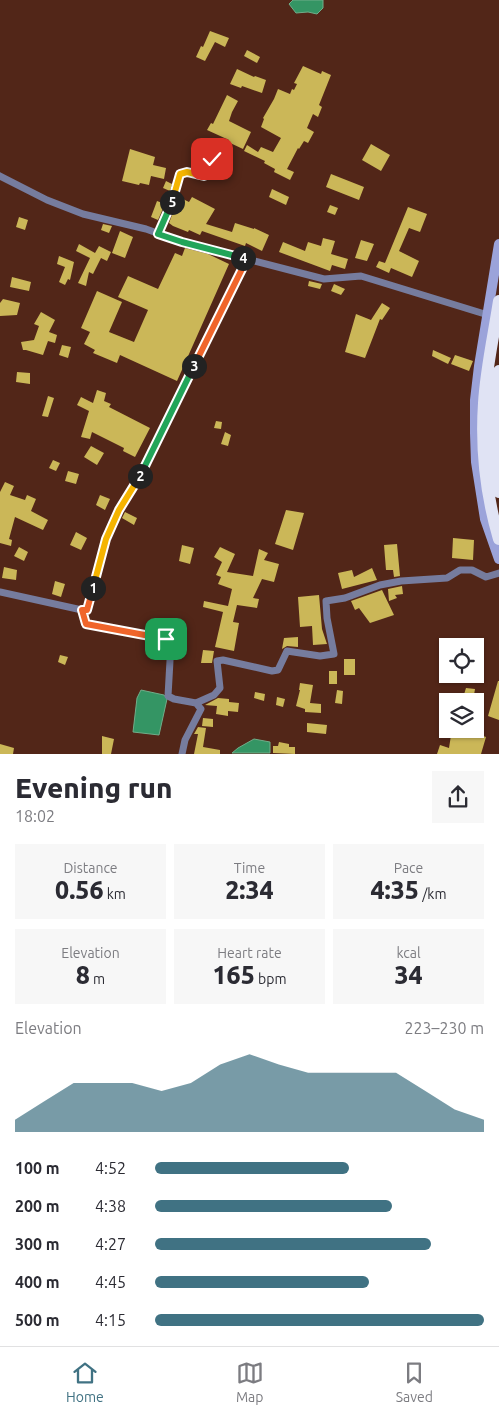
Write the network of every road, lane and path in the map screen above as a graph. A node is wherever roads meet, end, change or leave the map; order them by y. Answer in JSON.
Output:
{"nodes":[{"id":1,"x":218,"y":144,"type":"dead end"},
{"id":2,"x":0,"y":176,"type":"edge"},
{"id":3,"x":158,"y":234,"type":"junction"},
{"id":4,"x":499,"y":244,"type":"edge"},
{"id":5,"x":247,"y":259,"type":"junction"},
{"id":6,"x":499,"y":301,"type":"edge"},
{"id":7,"x":488,"y":315,"type":"junction"},
{"id":8,"x":499,"y":371,"type":"edge"},
{"id":9,"x":499,"y":492,"type":"edge"},
{"id":10,"x":499,"y":539,"type":"edge"},
{"id":11,"x":499,"y":559,"type":"edge"},
{"id":12,"x":499,"y":574,"type":"edge"},
{"id":13,"x":0,"y":592,"type":"edge"},
{"id":14,"x":82,"y":610,"type":"junction"},
{"id":15,"x":196,"y":703,"type":"junction"},
{"id":16,"x":182,"y":754,"type":"edge"}],
"edges":[{"from":1,"to":3,"type":"street"},
{"from":2,"to":3,"type":"street"},
{"from":3,"to":5,"type":"street"},
{"from":4,"to":7,"type":"main road"},
{"from":5,"to":7,"type":"street"},
{"from":5,"to":14,"type":"street"},
{"from":6,"to":10,"type":"highway"},
{"from":7,"to":11,"type":"main road"},
{"from":8,"to":9,"type":"highway"},
{"from":12,"to":15,"type":"street"},
{"from":13,"to":14,"type":"street"},
{"from":14,"to":15,"type":"street"},
{"from":15,"to":16,"type":"street"}]}
